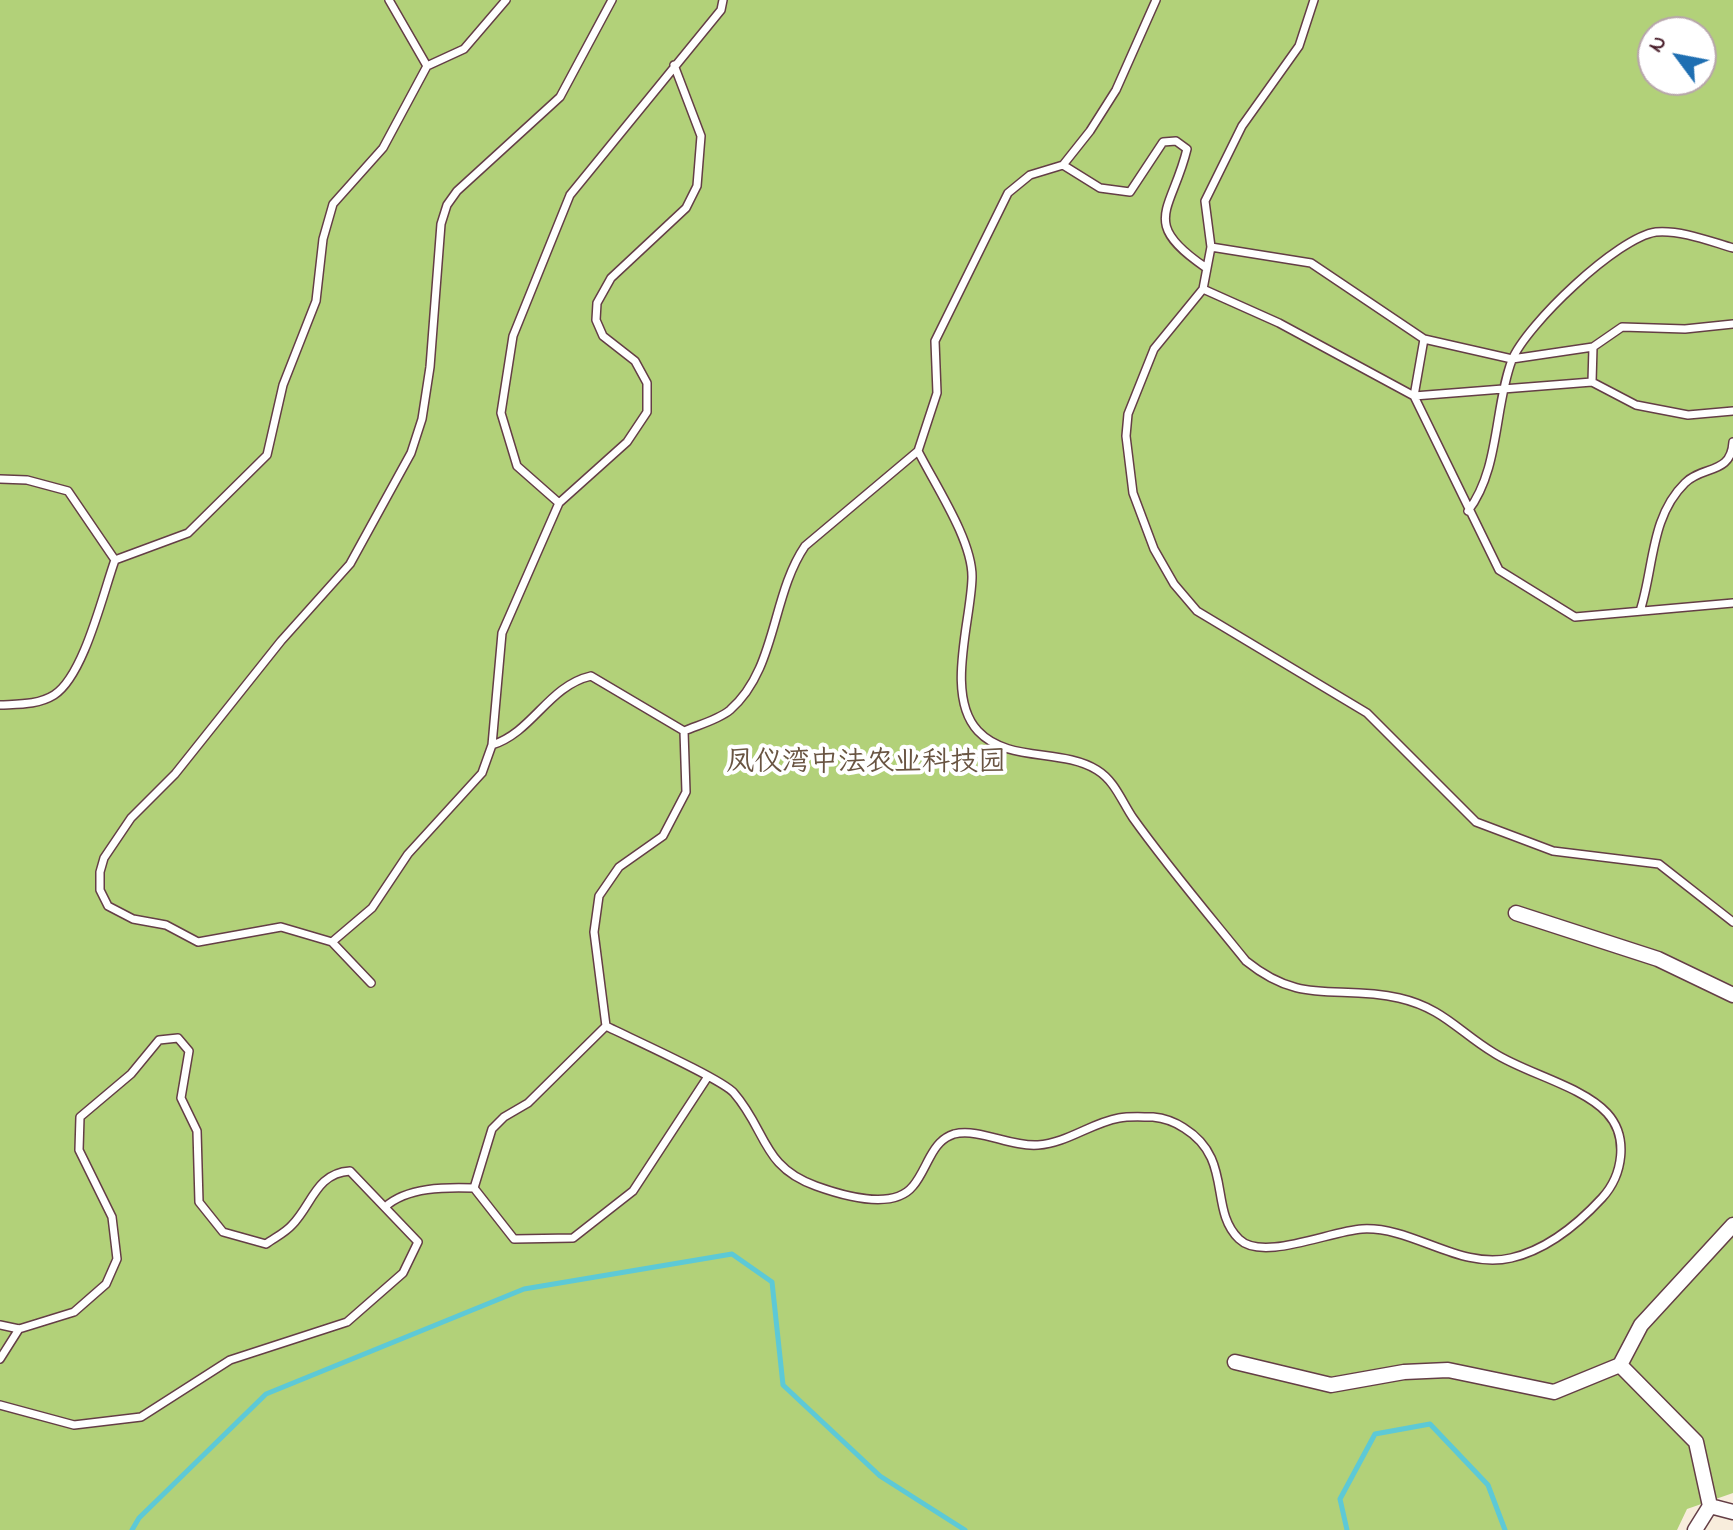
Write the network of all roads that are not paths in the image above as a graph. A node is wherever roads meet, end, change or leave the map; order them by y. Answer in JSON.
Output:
{"nodes":[{"id":1,"x":389,"y":0,"type":"edge"},
{"id":2,"x":506,"y":0,"type":"edge"},
{"id":3,"x":612,"y":0,"type":"edge"},
{"id":4,"x":723,"y":0,"type":"edge"},
{"id":5,"x":1156,"y":0,"type":"edge"},
{"id":6,"x":1314,"y":0,"type":"edge"},
{"id":7,"x":674,"y":65,"type":"junction"},
{"id":8,"x":427,"y":66,"type":"junction"},
{"id":9,"x":1063,"y":165,"type":"junction"},
{"id":10,"x":1211,"y":247,"type":"junction"},
{"id":11,"x":1733,"y":248,"type":"edge"},
{"id":12,"x":1205,"y":267,"type":"junction"},
{"id":13,"x":1203,"y":289,"type":"junction"},
{"id":14,"x":1733,"y":324,"type":"edge"},
{"id":15,"x":1424,"y":339,"type":"junction"},
{"id":16,"x":1593,"y":347,"type":"junction"},
{"id":17,"x":1512,"y":359,"type":"junction"},
{"id":18,"x":1592,"y":382,"type":"junction"},
{"id":19,"x":1506,"y":388,"type":"junction"},
{"id":20,"x":1414,"y":396,"type":"junction"},
{"id":21,"x":1733,"y":411,"type":"edge"},
{"id":22,"x":1733,"y":442,"type":"edge"},
{"id":23,"x":918,"y":451,"type":"junction"},
{"id":24,"x":0,"y":479,"type":"edge"},
{"id":25,"x":559,"y":503,"type":"junction"},
{"id":26,"x":1468,"y":511,"type":"junction"},
{"id":27,"x":115,"y":560,"type":"junction"},
{"id":28,"x":1733,"y":603,"type":"edge"},
{"id":29,"x":1640,"y":611,"type":"junction"},
{"id":30,"x":0,"y":705,"type":"edge"},
{"id":31,"x":684,"y":731,"type":"junction"},
{"id":32,"x":492,"y":745,"type":"junction"},
{"id":33,"x":1516,"y":913,"type":"dead end"},
{"id":34,"x":1733,"y":922,"type":"edge"},
{"id":35,"x":332,"y":942,"type":"junction"},
{"id":36,"x":371,"y":983,"type":"dead end"},
{"id":37,"x":1733,"y":995,"type":"edge"},
{"id":38,"x":606,"y":1026,"type":"junction"},
{"id":39,"x":707,"y":1078,"type":"junction"},
{"id":40,"x":474,"y":1188,"type":"junction"},
{"id":41,"x":385,"y":1207,"type":"junction"},
{"id":42,"x":1733,"y":1225,"type":"edge"},
{"id":43,"x":0,"y":1325,"type":"edge"},
{"id":44,"x":19,"y":1329,"type":"junction"},
{"id":45,"x":0,"y":1359,"type":"edge"},
{"id":46,"x":1235,"y":1362,"type":"dead end"},
{"id":47,"x":1620,"y":1365,"type":"junction"},
{"id":48,"x":0,"y":1405,"type":"edge"},
{"id":49,"x":1710,"y":1506,"type":"junction"},
{"id":50,"x":1733,"y":1512,"type":"edge"},
{"id":51,"x":1695,"y":1530,"type":"edge"}],
"edges":[{"from":1,"to":8,"type":"lane"},
{"from":2,"to":8,"type":"lane"},
{"from":3,"to":35,"type":"lane"},
{"from":4,"to":7,"type":"lane"},
{"from":5,"to":9,"type":"lane"},
{"from":6,"to":10,"type":"lane"},
{"from":7,"to":25,"type":"lane"},
{"from":7,"to":25,"type":"lane"},
{"from":8,"to":27,"type":"lane"},
{"from":9,"to":12,"type":"lane"},
{"from":9,"to":23,"type":"lane"},
{"from":10,"to":12,"type":"lane"},
{"from":10,"to":15,"type":"lane"},
{"from":11,"to":17,"type":"lane"},
{"from":12,"to":13,"type":"lane"},
{"from":13,"to":20,"type":"lane"},
{"from":13,"to":34,"type":"lane"},
{"from":14,"to":16,"type":"lane"},
{"from":15,"to":17,"type":"lane"},
{"from":15,"to":20,"type":"lane"},
{"from":16,"to":17,"type":"lane"},
{"from":16,"to":18,"type":"lane"},
{"from":17,"to":19,"type":"lane"},
{"from":18,"to":19,"type":"lane"},
{"from":18,"to":21,"type":"lane"},
{"from":19,"to":20,"type":"lane"},
{"from":19,"to":26,"type":"lane"},
{"from":20,"to":26,"type":"lane"},
{"from":22,"to":29,"type":"lane"},
{"from":23,"to":31,"type":"lane"},
{"from":23,"to":39,"type":"lane"},
{"from":24,"to":27,"type":"lane"},
{"from":25,"to":32,"type":"lane"},
{"from":26,"to":29,"type":"lane"},
{"from":27,"to":30,"type":"lane"},
{"from":28,"to":29,"type":"lane"},
{"from":31,"to":32,"type":"lane"},
{"from":31,"to":38,"type":"lane"},
{"from":32,"to":35,"type":"lane"},
{"from":33,"to":37,"type":"street"},
{"from":35,"to":36,"type":"lane"},
{"from":38,"to":39,"type":"lane"},
{"from":38,"to":40,"type":"lane"},
{"from":39,"to":40,"type":"lane"},
{"from":40,"to":41,"type":"lane"},
{"from":41,"to":44,"type":"lane"},
{"from":41,"to":48,"type":"lane"},
{"from":42,"to":47,"type":"street"},
{"from":43,"to":44,"type":"lane"},
{"from":44,"to":45,"type":"lane"},
{"from":46,"to":47,"type":"street"},
{"from":47,"to":49,"type":"street"},
{"from":49,"to":50,"type":"street"},
{"from":49,"to":51,"type":"street"}]}
